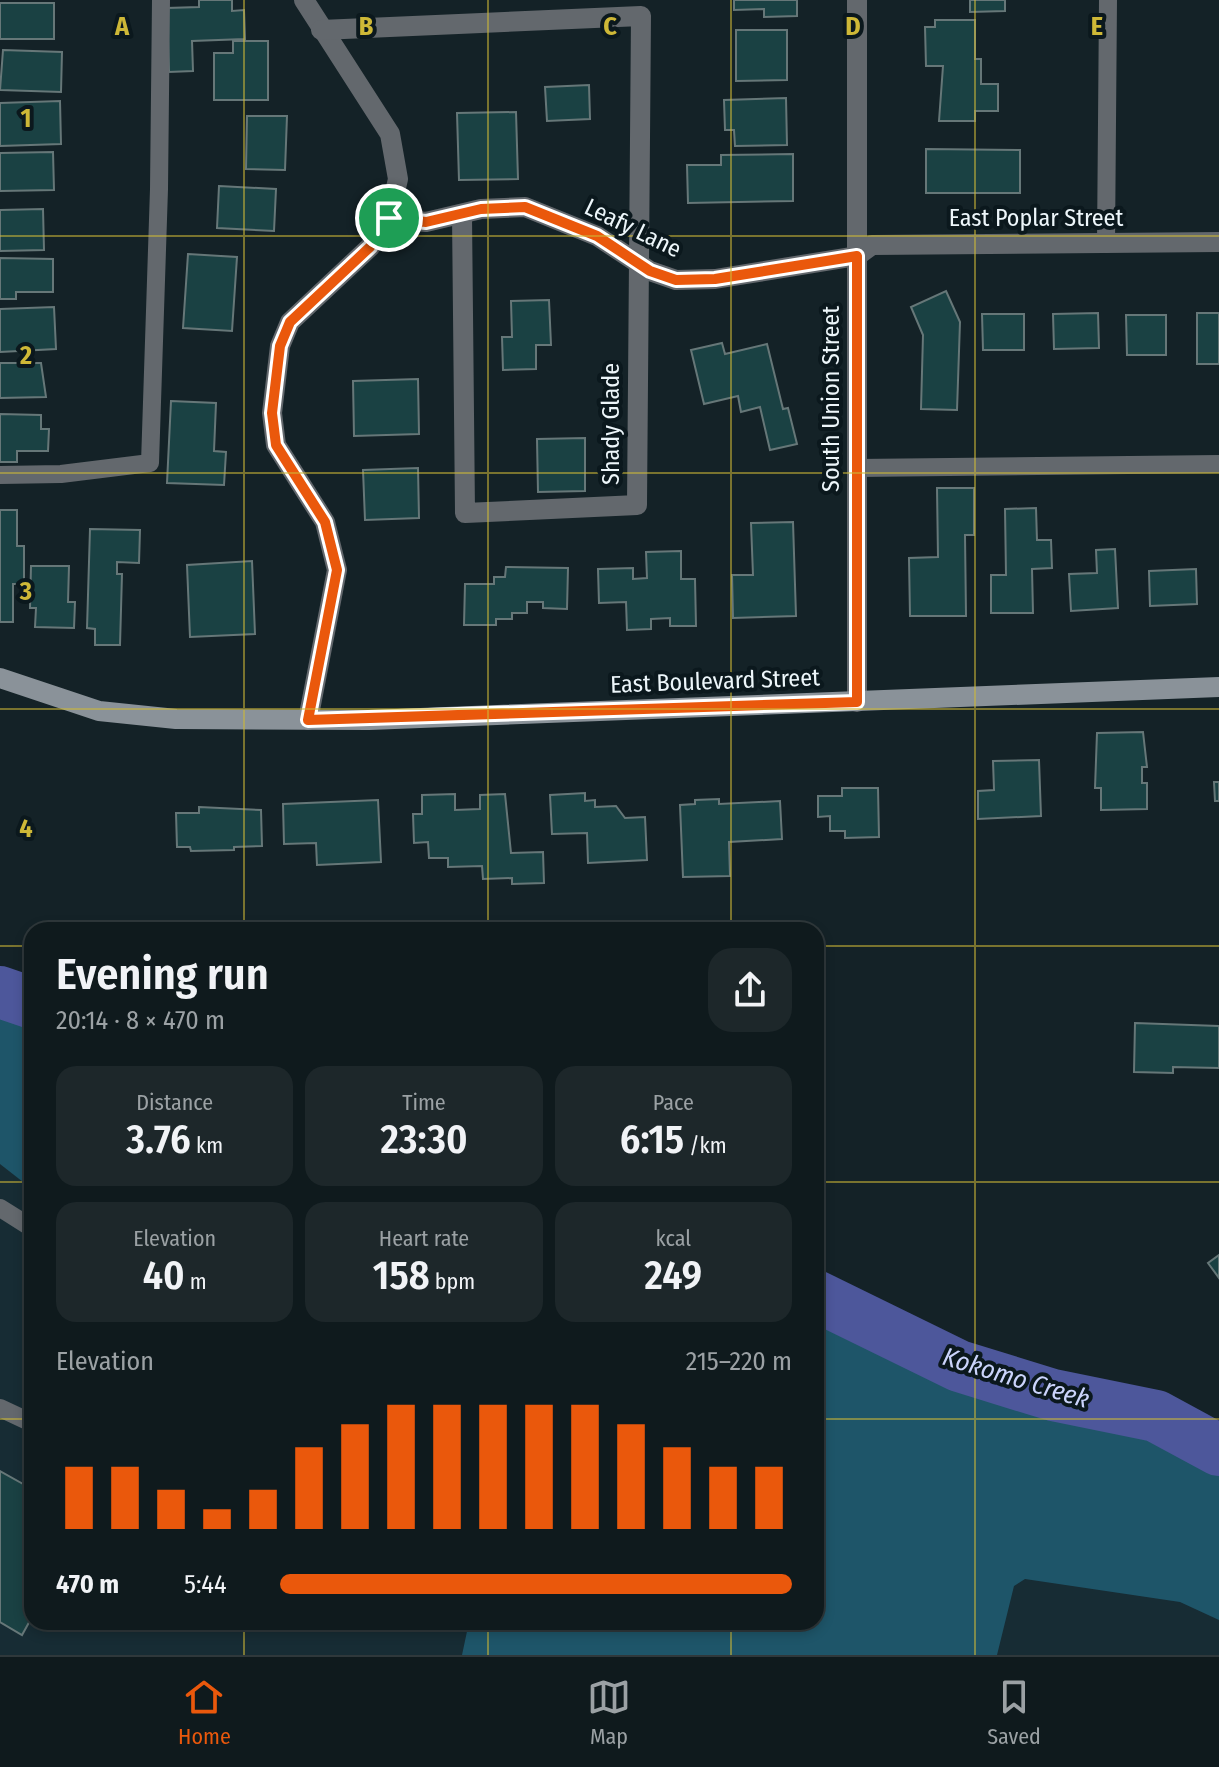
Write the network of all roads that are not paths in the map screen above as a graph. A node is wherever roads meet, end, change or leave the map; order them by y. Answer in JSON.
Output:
{"nodes":[{"id":1,"x":161,"y":0,"type":"edge"},
{"id":2,"x":304,"y":0,"type":"edge"},
{"id":3,"x":857,"y":0,"type":"edge"},
{"id":4,"x":1108,"y":0,"type":"edge"},
{"id":5,"x":321,"y":30,"type":"junction"},
{"id":6,"x":462,"y":215,"type":"junction"},
{"id":7,"x":389,"y":218,"type":"junction"},
{"id":8,"x":1219,"y":242,"type":"edge"},
{"id":9,"x":1106,"y":244,"type":"junction"},
{"id":10,"x":857,"y":256,"type":"junction"},
{"id":11,"x":637,"y":263,"type":"junction"},
{"id":12,"x":1219,"y":464,"type":"edge"},
{"id":13,"x":857,"y":468,"type":"junction"},
{"id":14,"x":0,"y":475,"type":"edge"},
{"id":15,"x":0,"y":678,"type":"edge"},
{"id":16,"x":1219,"y":687,"type":"edge"},
{"id":17,"x":857,"y":702,"type":"junction"},
{"id":18,"x":308,"y":720,"type":"junction"},
{"id":19,"x":0,"y":1208,"type":"edge"},
{"id":20,"x":24,"y":1223,"type":"edge"},
{"id":21,"x":0,"y":1408,"type":"edge"},
{"id":22,"x":24,"y":1419,"type":"edge"}],
"edges":[{"from":1,"to":14,"type":"lane"},
{"from":2,"to":5,"type":"street"},
{"from":3,"to":10,"type":"street","name":"South Union Street"},
{"from":4,"to":9,"type":"lane"},
{"from":5,"to":7,"type":"street"},
{"from":5,"to":11,"type":"street","name":"Shady Glade"},
{"from":6,"to":7,"type":"street","name":"Leafy Lane"},
{"from":6,"to":11,"type":"street","name":"Leafy Lane"},
{"from":6,"to":11,"type":"street","name":"Shady Glade"},
{"from":7,"to":18,"type":"street"},
{"from":8,"to":9,"type":"street","name":"East Poplar Street"},
{"from":9,"to":10,"type":"street","name":"East Poplar Street"},
{"from":10,"to":11,"type":"street","name":"Leafy Lane"},
{"from":10,"to":13,"type":"street","name":"South Union Street"},
{"from":12,"to":13,"type":"lane"},
{"from":13,"to":17,"type":"street","name":"South Union Street"},
{"from":15,"to":18,"type":"main road","name":"East Boulevard Street"},
{"from":16,"to":17,"type":"main road","name":"East Boulevard Street"},
{"from":17,"to":18,"type":"main road","name":"East Boulevard Street"},
{"from":19,"to":20,"type":"lane"},
{"from":21,"to":22,"type":"lane"}]}
